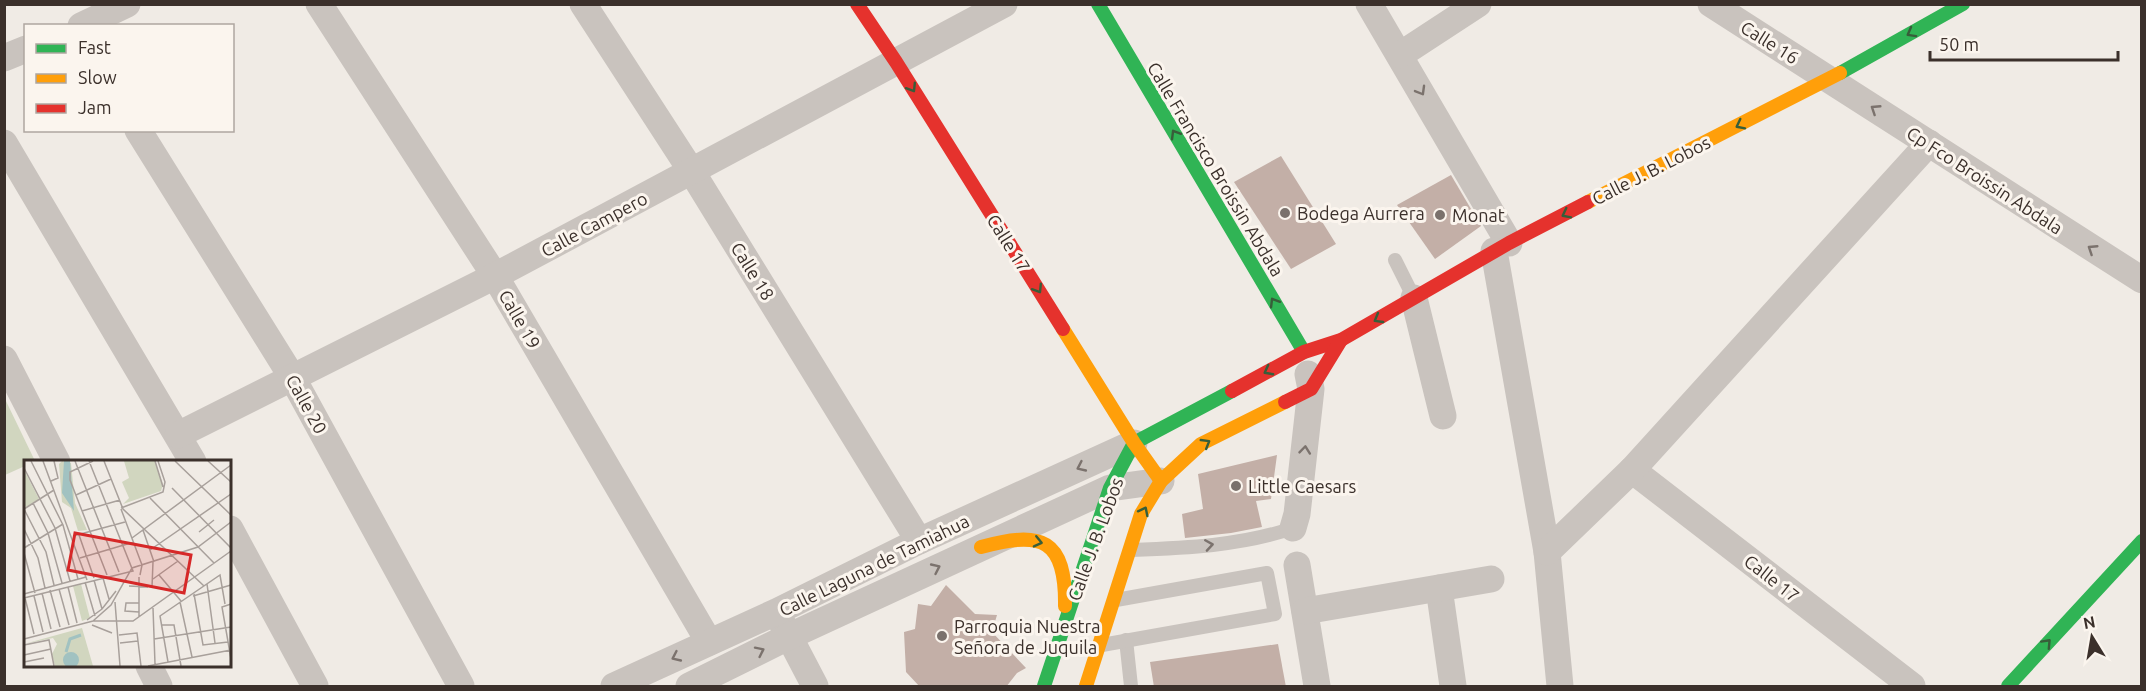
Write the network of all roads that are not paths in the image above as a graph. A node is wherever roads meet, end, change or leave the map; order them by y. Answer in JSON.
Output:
{"nodes":[{"id":1,"x":127,"y":4,"type":"edge"},
{"id":2,"x":319,"y":4,"type":"edge"},
{"id":3,"x":583,"y":4,"type":"edge"},
{"id":4,"x":857,"y":4,"type":"edge"},
{"id":5,"x":1004,"y":4,"type":"edge"},
{"id":6,"x":1098,"y":4,"type":"edge"},
{"id":7,"x":1370,"y":4,"type":"edge"},
{"id":8,"x":1478,"y":4,"type":"edge"},
{"id":9,"x":1711,"y":4,"type":"edge"},
{"id":10,"x":1962,"y":4,"type":"edge"},
{"id":11,"x":85,"y":24,"type":"edge"},
{"id":12,"x":24,"y":50,"type":"edge"},
{"id":13,"x":1400,"y":55,"type":"junction"},
{"id":14,"x":4,"y":58,"type":"edge"},
{"id":15,"x":896,"y":62,"type":"junction"},
{"id":16,"x":1830,"y":79,"type":"junction"},
{"id":17,"x":139,"y":132,"type":"edge"},
{"id":18,"x":4,"y":143,"type":"edge"},
{"id":19,"x":1929,"y":144,"type":"junction"},
{"id":20,"x":692,"y":172,"type":"junction"},
{"id":21,"x":1502,"y":247,"type":"junction"},
{"id":22,"x":1395,"y":260,"type":"dead end"},
{"id":23,"x":495,"y":276,"type":"junction"},
{"id":24,"x":2142,"y":280,"type":"edge"},
{"id":25,"x":1414,"y":298,"type":"junction"},
{"id":26,"x":1341,"y":340,"type":"junction"},
{"id":27,"x":1304,"y":352,"type":"junction"},
{"id":28,"x":4,"y":359,"type":"edge"},
{"id":29,"x":292,"y":377,"type":"junction"},
{"id":30,"x":1311,"y":389,"type":"junction"},
{"id":31,"x":1443,"y":416,"type":"dead end"},
{"id":32,"x":178,"y":435,"type":"junction"},
{"id":33,"x":1134,"y":443,"type":"junction"},
{"id":34,"x":56,"y":460,"type":"edge"},
{"id":35,"x":192,"y":460,"type":"edge"},
{"id":36,"x":1632,"y":470,"type":"junction"},
{"id":37,"x":1161,"y":481,"type":"junction"},
{"id":38,"x":1110,"y":488,"type":"junction"},
{"id":39,"x":1293,"y":528,"type":"joint"},
{"id":40,"x":231,"y":531,"type":"edge"},
{"id":41,"x":919,"y":541,"type":"junction"},
{"id":42,"x":2142,"y":541,"type":"edge"},
{"id":43,"x":981,"y":547,"type":"junction"},
{"id":44,"x":1130,"y":550,"type":"junction"},
{"id":45,"x":1547,"y":552,"type":"junction"},
{"id":46,"x":1297,"y":565,"type":"dead end"},
{"id":47,"x":1491,"y":579,"type":"dead end"},
{"id":48,"x":1439,"y":588,"type":"junction"},
{"id":49,"x":1114,"y":600,"type":"junction"},
{"id":50,"x":1305,"y":611,"type":"junction"},
{"id":51,"x":776,"y":612,"type":"junction"},
{"id":52,"x":1062,"y":632,"type":"junction"},
{"id":53,"x":790,"y":636,"type":"junction"},
{"id":54,"x":1125,"y":640,"type":"junction"},
{"id":55,"x":709,"y":642,"type":"junction"},
{"id":56,"x":1101,"y":645,"type":"junction"},
{"id":57,"x":149,"y":667,"type":"edge"},
{"id":58,"x":159,"y":687,"type":"edge"},
{"id":59,"x":315,"y":687,"type":"edge"},
{"id":60,"x":461,"y":687,"type":"edge"},
{"id":61,"x":614,"y":687,"type":"edge"},
{"id":62,"x":689,"y":687,"type":"edge"},
{"id":63,"x":815,"y":687,"type":"edge"},
{"id":64,"x":1044,"y":687,"type":"edge"},
{"id":65,"x":1086,"y":687,"type":"edge"},
{"id":66,"x":1131,"y":687,"type":"edge"},
{"id":67,"x":1317,"y":687,"type":"edge"},
{"id":68,"x":1453,"y":687,"type":"edge"},
{"id":69,"x":1560,"y":687,"type":"edge"},
{"id":70,"x":1911,"y":687,"type":"edge"},
{"id":71,"x":2008,"y":687,"type":"edge"}],
"edges":[{"from":1,"to":11,"type":"street"},
{"from":2,"to":23,"type":"street","name":"Calle 19"},
{"from":3,"to":20,"type":"street","name":"Calle 18"},
{"from":4,"to":15,"type":"main road","name":"Calle 17"},
{"from":5,"to":15,"type":"street","name":"Calle Campero"},
{"from":27,"to":6,"type":"main road","name":"Calle Francisco Broissin Abdala","one_way":true},
{"from":7,"to":13,"type":"street"},
{"from":8,"to":13,"type":"street"},
{"from":9,"to":16,"type":"street","name":"Calle 16"},
{"from":10,"to":16,"type":"main road","name":"Calle J. B. Lobos","one_way":true},
{"from":12,"to":14,"type":"street"},
{"from":13,"to":21,"type":"street","one_way":true},
{"from":15,"to":20,"type":"street","name":"Calle Campero"},
{"from":15,"to":33,"type":"main road","name":"Calle 17","one_way":true},
{"from":19,"to":16,"type":"street","name":"Cp Fco Broissin Abdala","one_way":true},
{"from":16,"to":21,"type":"main road","name":"Calle J. B. Lobos","one_way":true},
{"from":17,"to":29,"type":"street","name":"Calle 20"},
{"from":18,"to":32,"type":"street"},
{"from":24,"to":19,"type":"street","name":"Cp Fco Broissin Abdala","one_way":true},
{"from":19,"to":36,"type":"street"},
{"from":20,"to":23,"type":"street","name":"Calle Campero"},
{"from":20,"to":41,"type":"street","name":"Calle 18"},
{"from":21,"to":25,"type":"main road","name":"Calle J. B. Lobos"},
{"from":21,"to":45,"type":"street"},
{"from":22,"to":25,"type":"lane"},
{"from":23,"to":29,"type":"street","name":"Calle Campero"},
{"from":23,"to":55,"type":"street","name":"Calle 19"},
{"from":25,"to":26,"type":"main road","name":"Calle J. B. Lobos","one_way":true},
{"from":25,"to":31,"type":"street"},
{"from":26,"to":27,"type":"main road","name":"Calle J. B. Lobos"},
{"from":26,"to":30,"type":"main road","name":"Calle J. B. Lobos"},
{"from":27,"to":30,"type":"street"},
{"from":27,"to":33,"type":"main road","name":"Calle J. B. Lobos","one_way":true},
{"from":28,"to":34,"type":"street"},
{"from":29,"to":32,"type":"street","name":"Calle Campero"},
{"from":29,"to":60,"type":"street","name":"Calle 20"},
{"from":37,"to":30,"type":"main road","name":"Calle J. B. Lobos","one_way":true},
{"from":39,"to":30,"type":"street","one_way":true},
{"from":32,"to":35,"type":"street"},
{"from":33,"to":37,"type":"main road","name":"Calle 17"},
{"from":33,"to":38,"type":"main road","name":"Calle J. B. Lobos"},
{"from":33,"to":41,"type":"street","name":"Calle Laguna de Tamiahua","one_way":true},
{"from":36,"to":45,"type":"street"},
{"from":36,"to":70,"type":"street","name":"Calle 17"},
{"from":37,"to":38,"type":"street","name":"Calle Laguna de Tamiahua"},
{"from":44,"to":37,"type":"main road","name":"Calle J. B. Lobos","one_way":true},
{"from":38,"to":43,"type":"street","name":"Calle Laguna de Tamiahua"},
{"from":38,"to":52,"type":"main road","name":"Calle J. B. Lobos"},
{"from":44,"to":39,"type":"lane","one_way":true},
{"from":40,"to":59,"type":"street"},
{"from":41,"to":51,"type":"street","name":"Calle Laguna de Tamiahua"},
{"from":71,"to":42,"type":"main road","one_way":true},
{"from":43,"to":52,"type":"main road","one_way":true},
{"from":53,"to":43,"type":"street","name":"Calle Laguna de Tamiahua","one_way":true},
{"from":44,"to":49,"type":"main road","name":"Calle J. B. Lobos"},
{"from":45,"to":69,"type":"street"},
{"from":46,"to":50,"type":"street"},
{"from":47,"to":48,"type":"street"},
{"from":48,"to":50,"type":"street"},
{"from":48,"to":68,"type":"street"},
{"from":49,"to":54,"type":"lane"},
{"from":49,"to":56,"type":"main road","name":"Calle J. B. Lobos"},
{"from":50,"to":67,"type":"street"},
{"from":51,"to":53,"type":"street"},
{"from":51,"to":55,"type":"street","name":"Calle Laguna de Tamiahua"},
{"from":52,"to":64,"type":"main road","name":"Calle J. B. Lobos"},
{"from":62,"to":53,"type":"street","name":"Calle Laguna de Tamiahua","one_way":true},
{"from":53,"to":63,"type":"street"},
{"from":54,"to":56,"type":"lane"},
{"from":54,"to":66,"type":"lane"},
{"from":55,"to":61,"type":"street","name":"Calle Laguna de Tamiahua","one_way":true},
{"from":56,"to":65,"type":"main road","name":"Calle J. B. Lobos"},
{"from":57,"to":58,"type":"street"}]}
